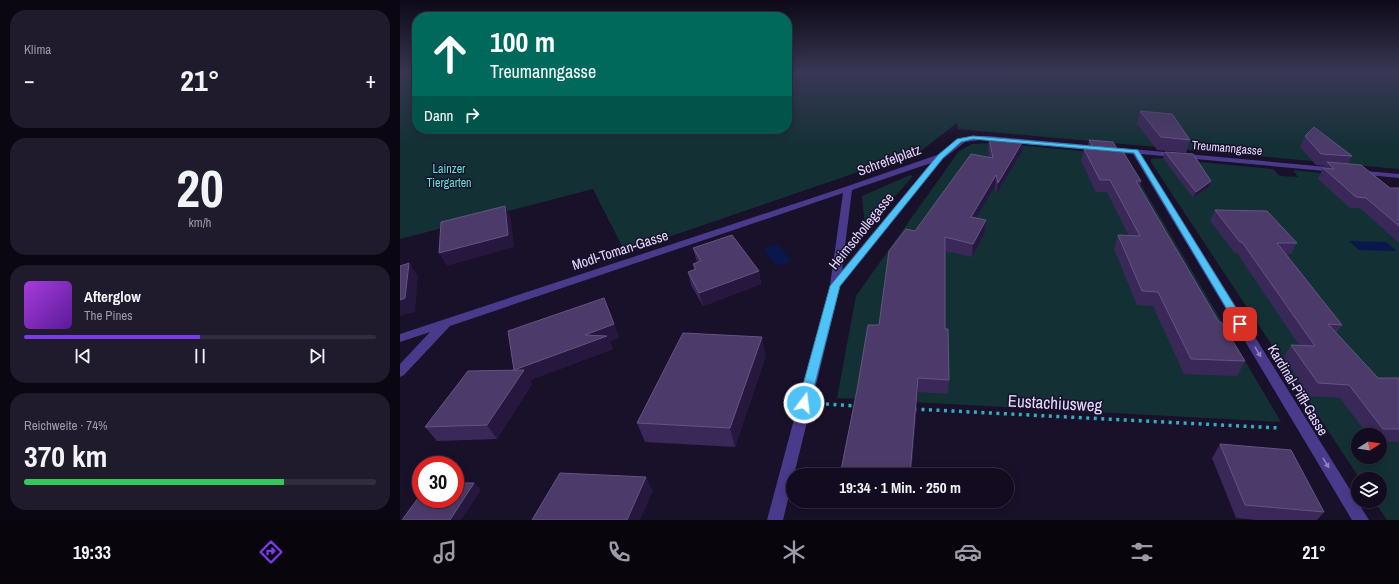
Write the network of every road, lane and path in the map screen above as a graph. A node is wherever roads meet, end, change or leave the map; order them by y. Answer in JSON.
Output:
{"nodes":[{"id":1,"x":1136,"y":152,"type":"junction"},
{"id":2,"x":940,"y":157,"type":"junction"},
{"id":3,"x":1385,"y":174,"type":"junction"},
{"id":4,"x":1399,"y":176,"type":"edge"},
{"id":5,"x":1399,"y":185,"type":"edge"},
{"id":6,"x":848,"y":189,"type":"junction"},
{"id":7,"x":835,"y":286,"type":"junction"},
{"id":8,"x":446,"y":323,"type":"junction"},
{"id":9,"x":400,"y":338,"type":"edge"},
{"id":10,"x":400,"y":372,"type":"edge"},
{"id":11,"x":804,"y":403,"type":"junction"},
{"id":12,"x":860,"y":406,"type":"edge"},
{"id":13,"x":907,"y":409,"type":"edge"},
{"id":14,"x":1305,"y":429,"type":"junction"},
{"id":15,"x":775,"y":520,"type":"edge"},
{"id":16,"x":1361,"y":520,"type":"edge"}],
"edges":[{"from":1,"to":2,"type":"street","name":"Treumanngasse"},
{"from":1,"to":3,"type":"street","name":"Treumanngasse"},
{"from":1,"to":14,"type":"street","name":"Kardinal-Piffl-Gasse","one_way":true},
{"from":2,"to":6,"type":"street","name":"Schrefelplatz"},
{"from":2,"to":7,"type":"street","name":"Heimschollegasse"},
{"from":3,"to":4,"type":"street","name":"Treumanngasse"},
{"from":3,"to":5,"type":"street"},
{"from":6,"to":7,"type":"street","name":"Schrefelplatz"},
{"from":6,"to":8,"type":"street","name":"Modl-Toman-Gasse"},
{"from":7,"to":11,"type":"street","name":"Heimschollegasse"},
{"from":8,"to":9,"type":"street","name":"Modl-Toman-Gasse"},
{"from":8,"to":10,"type":"street"},
{"from":11,"to":12,"type":"path"},
{"from":11,"to":15,"type":"street","name":"Heimschollegasse"},
{"from":13,"to":14,"type":"path","name":"Eustachiusweg"},
{"from":14,"to":16,"type":"street","name":"Kardinal-Piffl-Gasse","one_way":true}]}
